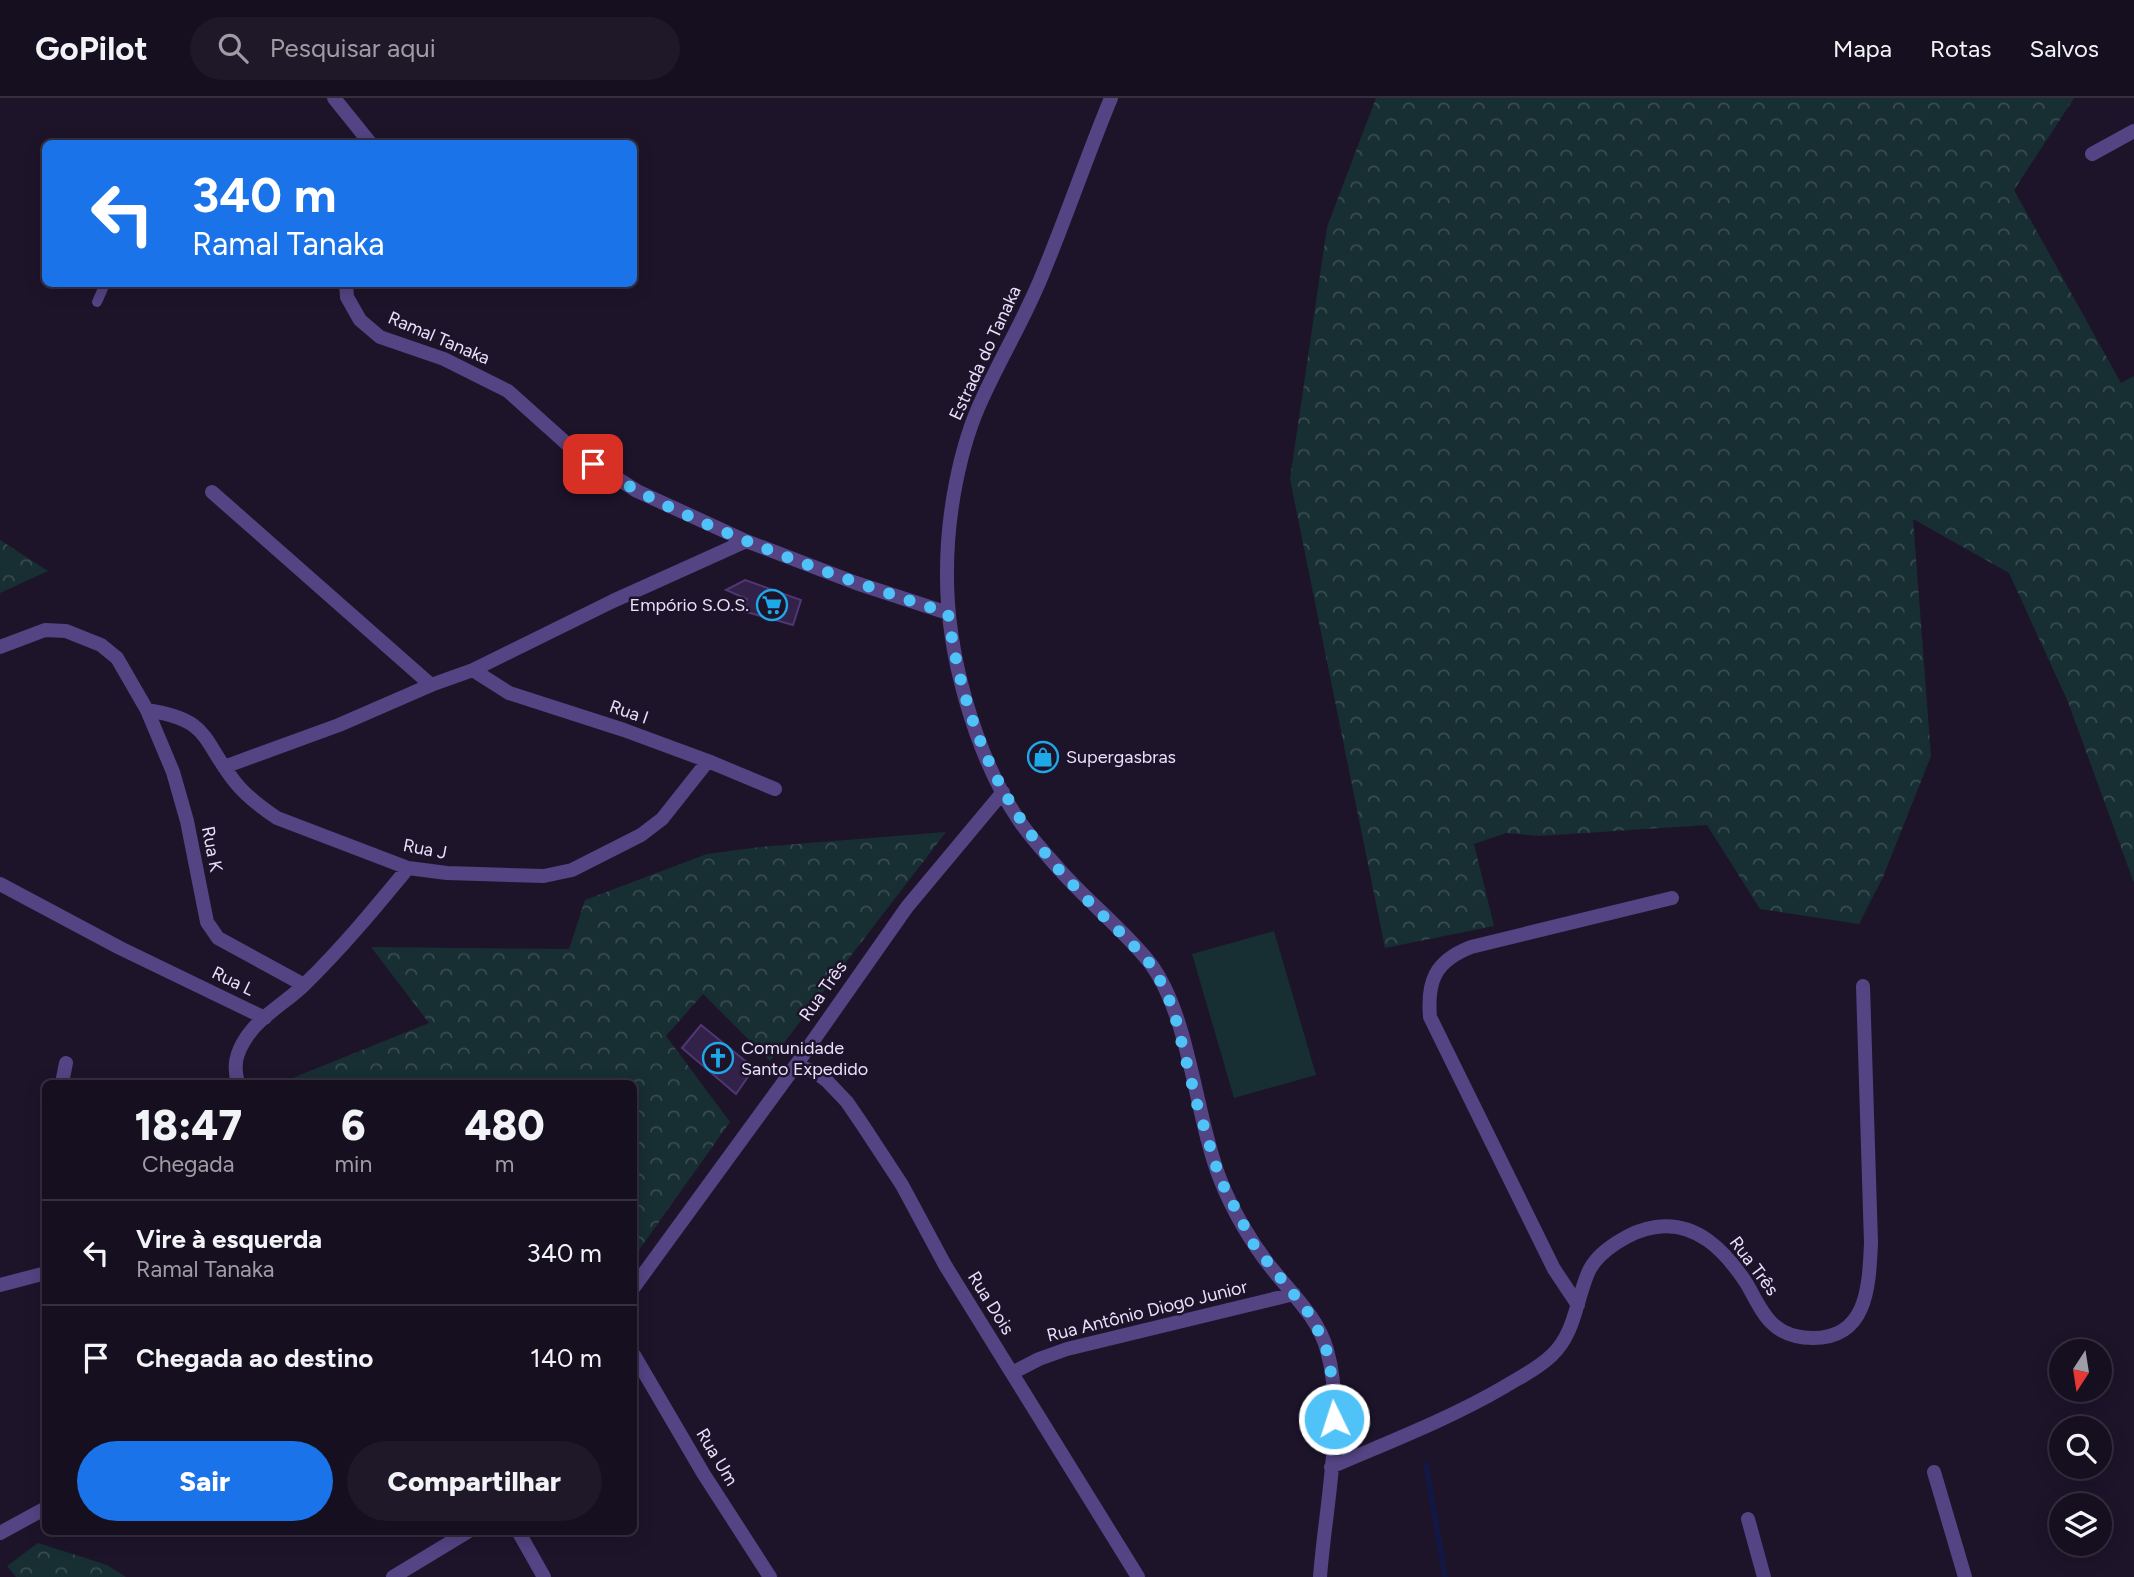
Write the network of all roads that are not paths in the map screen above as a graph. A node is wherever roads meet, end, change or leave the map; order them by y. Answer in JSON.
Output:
{"nodes":[{"id":1,"x":334,"y":98,"type":"edge"},
{"id":2,"x":1111,"y":98,"type":"edge"},
{"id":3,"x":2134,"y":131,"type":"edge"},
{"id":4,"x":368,"y":140,"type":"edge"},
{"id":5,"x":2092,"y":154,"type":"dead end"},
{"id":6,"x":104,"y":287,"type":"edge"},
{"id":7,"x":345,"y":287,"type":"edge"},
{"id":8,"x":97,"y":302,"type":"dead end"},
{"id":9,"x":212,"y":492,"type":"dead end"},
{"id":10,"x":746,"y":541,"type":"junction"},
{"id":11,"x":948,"y":613,"type":"junction"},
{"id":12,"x":0,"y":647,"type":"edge"},
{"id":13,"x":473,"y":670,"type":"junction"},
{"id":14,"x":431,"y":685,"type":"junction"},
{"id":15,"x":147,"y":710,"type":"junction"},
{"id":16,"x":708,"y":761,"type":"junction"},
{"id":17,"x":224,"y":767,"type":"junction"},
{"id":18,"x":775,"y":789,"type":"dead end"},
{"id":19,"x":1003,"y":792,"type":"junction"},
{"id":20,"x":408,"y":868,"type":"junction"},
{"id":21,"x":0,"y":884,"type":"edge"},
{"id":22,"x":1672,"y":898,"type":"dead end"},
{"id":23,"x":304,"y":985,"type":"junction"},
{"id":24,"x":1863,"y":986,"type":"dead end"},
{"id":25,"x":265,"y":1018,"type":"junction"},
{"id":26,"x":66,"y":1063,"type":"dead end"},
{"id":27,"x":796,"y":1065,"type":"junction"},
{"id":28,"x":63,"y":1080,"type":"edge"},
{"id":29,"x":237,"y":1080,"type":"edge"},
{"id":30,"x":42,"y":1274,"type":"edge"},
{"id":31,"x":637,"y":1279,"type":"edge"},
{"id":32,"x":0,"y":1284,"type":"edge"},
{"id":33,"x":1294,"y":1294,"type":"junction"},
{"id":34,"x":1578,"y":1305,"type":"junction"},
{"id":35,"x":637,"y":1360,"type":"edge"},
{"id":36,"x":1012,"y":1373,"type":"junction"},
{"id":37,"x":1331,"y":1467,"type":"junction"},
{"id":38,"x":1934,"y":1472,"type":"dead end"},
{"id":39,"x":42,"y":1510,"type":"edge"},
{"id":40,"x":1748,"y":1519,"type":"dead end"},
{"id":41,"x":0,"y":1533,"type":"edge"},
{"id":42,"x":462,"y":1535,"type":"edge"},
{"id":43,"x":521,"y":1535,"type":"edge"},
{"id":44,"x":393,"y":1577,"type":"edge"},
{"id":45,"x":544,"y":1577,"type":"edge"},
{"id":46,"x":770,"y":1577,"type":"edge"},
{"id":47,"x":1138,"y":1577,"type":"edge"},
{"id":48,"x":1320,"y":1577,"type":"edge"},
{"id":49,"x":1764,"y":1577,"type":"edge"},
{"id":50,"x":1965,"y":1577,"type":"edge"}],
"edges":[{"from":1,"to":4,"type":"street"},
{"from":2,"to":11,"type":"street","name":"Estrada do Tanaka"},
{"from":3,"to":5,"type":"street"},
{"from":6,"to":8,"type":"lane"},
{"from":7,"to":10,"type":"street","name":"Ramal Tanaka"},
{"from":9,"to":14,"type":"street"},
{"from":10,"to":11,"type":"street","name":"Ramal Tanaka"},
{"from":10,"to":13,"type":"street"},
{"from":11,"to":19,"type":"street","name":"Estrada do Tanaka"},
{"from":12,"to":15,"type":"street","name":"Rua K"},
{"from":13,"to":14,"type":"street"},
{"from":13,"to":16,"type":"street","name":"Rua I"},
{"from":14,"to":17,"type":"street"},
{"from":15,"to":17,"type":"street","name":"Rua J"},
{"from":15,"to":23,"type":"street","name":"Rua K"},
{"from":16,"to":18,"type":"street","name":"Rua I"},
{"from":16,"to":20,"type":"street","name":"Rua J"},
{"from":17,"to":20,"type":"street","name":"Rua J"},
{"from":19,"to":27,"type":"street","name":"Rua Três"},
{"from":19,"to":33,"type":"street","name":"Estrada do Tanaka"},
{"from":20,"to":23,"type":"street","name":"Rua L"},
{"from":21,"to":25,"type":"street","name":"Rua L"},
{"from":22,"to":34,"type":"street"},
{"from":23,"to":25,"type":"street","name":"Rua L"},
{"from":24,"to":34,"type":"street","name":"Rua Três"},
{"from":25,"to":29,"type":"street"},
{"from":26,"to":28,"type":"street"},
{"from":27,"to":31,"type":"street","name":"Rua Três"},
{"from":27,"to":36,"type":"street","name":"Rua Dois"},
{"from":30,"to":32,"type":"street"},
{"from":33,"to":36,"type":"street","name":"Rua Antônio Diogo Junior"},
{"from":33,"to":37,"type":"street","name":"Estrada do Tanaka"},
{"from":34,"to":37,"type":"street","name":"Rua Três"},
{"from":35,"to":46,"type":"street","name":"Rua Um"},
{"from":36,"to":47,"type":"street","name":"Rua Dois"},
{"from":37,"to":48,"type":"street","name":"Estrada do Tanaka"},
{"from":38,"to":50,"type":"street"},
{"from":39,"to":41,"type":"street"},
{"from":40,"to":49,"type":"street"},
{"from":42,"to":44,"type":"street"},
{"from":43,"to":45,"type":"street"}]}
